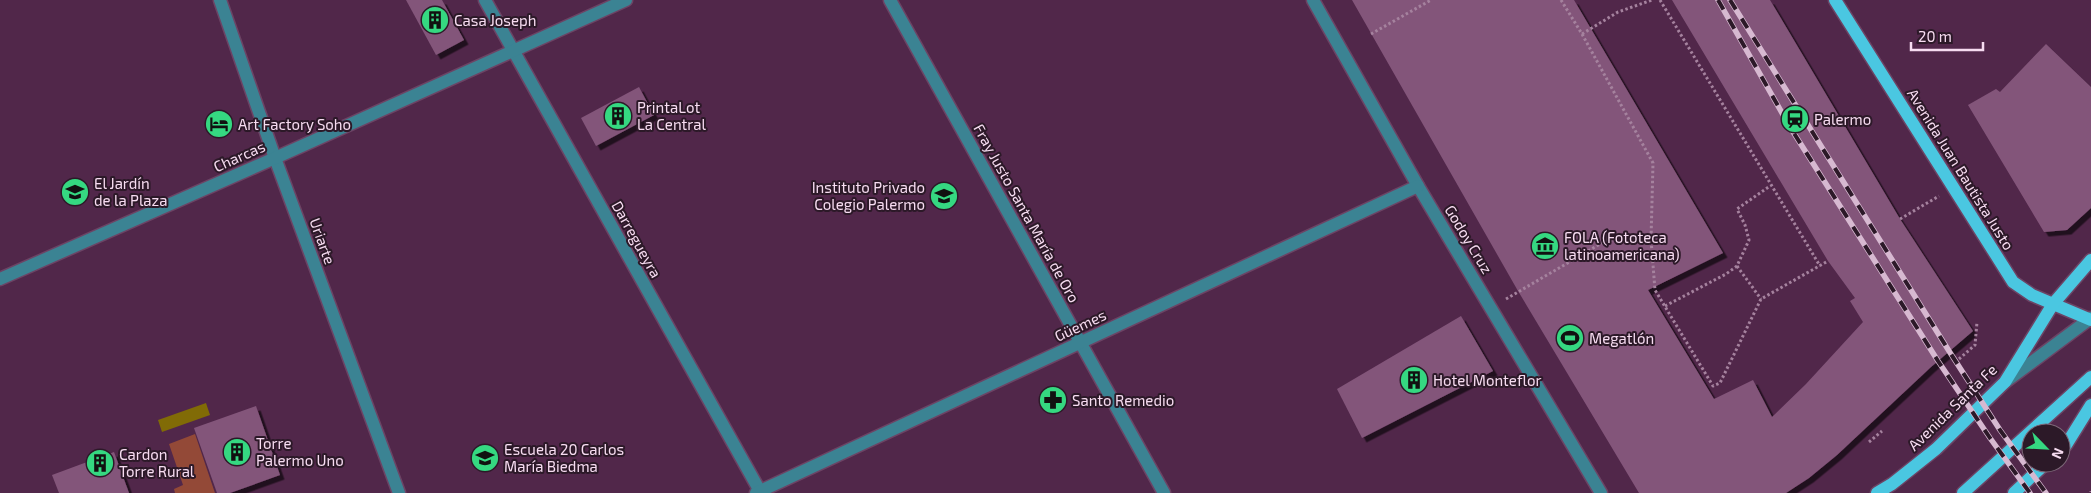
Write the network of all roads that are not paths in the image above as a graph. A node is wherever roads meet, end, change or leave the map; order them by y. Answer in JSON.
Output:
{"nodes":[{"id":1,"x":220,"y":0,"type":"edge"},
{"id":2,"x":485,"y":0,"type":"edge"},
{"id":3,"x":626,"y":0,"type":"edge"},
{"id":4,"x":890,"y":0,"type":"edge"},
{"id":5,"x":1313,"y":0,"type":"edge"},
{"id":6,"x":1835,"y":0,"type":"edge"},
{"id":7,"x":513,"y":50,"type":"junction"},
{"id":8,"x":275,"y":158,"type":"junction"},
{"id":9,"x":1418,"y":186,"type":"junction"},
{"id":10,"x":2091,"y":260,"type":"edge"},
{"id":11,"x":0,"y":279,"type":"edge"},
{"id":12,"x":2053,"y":304,"type":"junction"},
{"id":13,"x":2090,"y":319,"type":"edge"},
{"id":14,"x":1080,"y":343,"type":"junction"},
{"id":15,"x":2091,"y":376,"type":"edge"},
{"id":16,"x":2005,"y":382,"type":"junction"},
{"id":17,"x":2091,"y":405,"type":"edge"},
{"id":18,"x":2071,"y":436,"type":"edge"},
{"id":19,"x":2035,"y":473,"type":"edge"},
{"id":20,"x":759,"y":492,"type":"edge"},
{"id":21,"x":399,"y":493,"type":"edge"},
{"id":22,"x":1164,"y":493,"type":"edge"},
{"id":23,"x":1601,"y":493,"type":"edge"},
{"id":24,"x":1877,"y":493,"type":"edge"},
{"id":25,"x":1963,"y":493,"type":"edge"},
{"id":26,"x":2014,"y":493,"type":"edge"}],
"edges":[{"from":1,"to":8,"type":"street","name":"Uriarte"},
{"from":2,"to":7,"type":"street","name":"Darregueyra"},
{"from":3,"to":7,"type":"street","name":"Charcas"},
{"from":4,"to":14,"type":"street","name":"Fray Justo Santa María de Oro"},
{"from":5,"to":9,"type":"street","name":"Godoy Cruz"},
{"from":6,"to":12,"type":"main road","name":"Avenida Juan Bautista Justo"},
{"from":7,"to":8,"type":"street","name":"Charcas"},
{"from":7,"to":20,"type":"street","name":"Darregueyra"},
{"from":8,"to":11,"type":"street","name":"Charcas"},
{"from":8,"to":21,"type":"street","name":"Uriarte"},
{"from":9,"to":14,"type":"street","name":"Güemes"},
{"from":9,"to":23,"type":"street","name":"Godoy Cruz"},
{"from":10,"to":12,"type":"main road","name":"Avenida Santa Fe"},
{"from":12,"to":13,"type":"main road","name":"Avenida Juan Bautista Justo"},
{"from":12,"to":16,"type":"main road","name":"Avenida Santa Fe"},
{"from":13,"to":16,"type":"street"},
{"from":14,"to":20,"type":"street","name":"Güemes"},
{"from":14,"to":22,"type":"street","name":"Fray Justo Santa María de Oro"},
{"from":15,"to":25,"type":"main road"},
{"from":16,"to":24,"type":"main road","name":"Avenida Santa Fe"},
{"from":17,"to":18,"type":"main road"},
{"from":19,"to":26,"type":"main road"}]}
